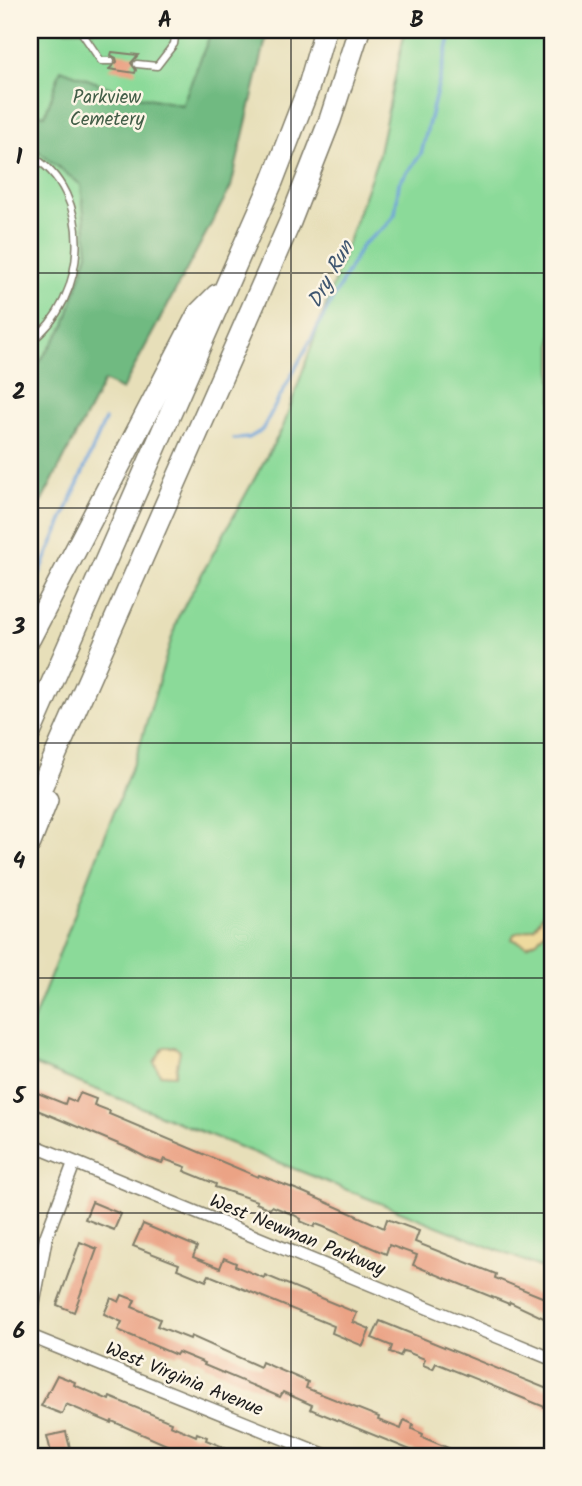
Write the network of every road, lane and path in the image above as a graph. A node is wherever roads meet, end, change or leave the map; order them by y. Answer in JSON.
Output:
{"nodes":[{"id":1,"x":80,"y":30,"type":"edge"},
{"id":2,"x":176,"y":30,"type":"edge"},
{"id":3,"x":324,"y":30,"type":"edge"},
{"id":4,"x":359,"y":30,"type":"edge"},
{"id":5,"x":110,"y":61,"type":"dead end"},
{"id":6,"x":137,"y":64,"type":"dead end"},
{"id":7,"x":30,"y":155,"type":"edge"},
{"id":8,"x":226,"y":286,"type":"junction"},
{"id":9,"x":30,"y":342,"type":"edge"},
{"id":10,"x":139,"y":567,"type":"junction"},
{"id":11,"x":30,"y":638,"type":"edge"},
{"id":12,"x":30,"y":733,"type":"edge"},
{"id":13,"x":30,"y":813,"type":"edge"},
{"id":14,"x":30,"y":843,"type":"edge"},
{"id":15,"x":30,"y":1144,"type":"edge"},
{"id":16,"x":74,"y":1163,"type":"junction"},
{"id":17,"x":30,"y":1322,"type":"edge"},
{"id":18,"x":30,"y":1336,"type":"edge"},
{"id":19,"x":552,"y":1359,"type":"edge"},
{"id":20,"x":327,"y":1456,"type":"edge"}],
"edges":[{"from":1,"to":5,"type":"lane"},
{"from":2,"to":6,"type":"lane"},
{"from":3,"to":8,"type":"highway"},
{"from":4,"to":10,"type":"highway"},
{"from":7,"to":9,"type":"lane"},
{"from":8,"to":11,"type":"highway"},
{"from":8,"to":12,"type":"highway"},
{"from":10,"to":13,"type":"highway"},
{"from":10,"to":14,"type":"highway"},
{"from":15,"to":16,"type":"street","name":"West Newman Parkway"},
{"from":16,"to":17,"type":"street"},
{"from":16,"to":19,"type":"street","name":"West Newman Parkway"},
{"from":18,"to":20,"type":"street","name":"West Virginia Avenue"}]}
